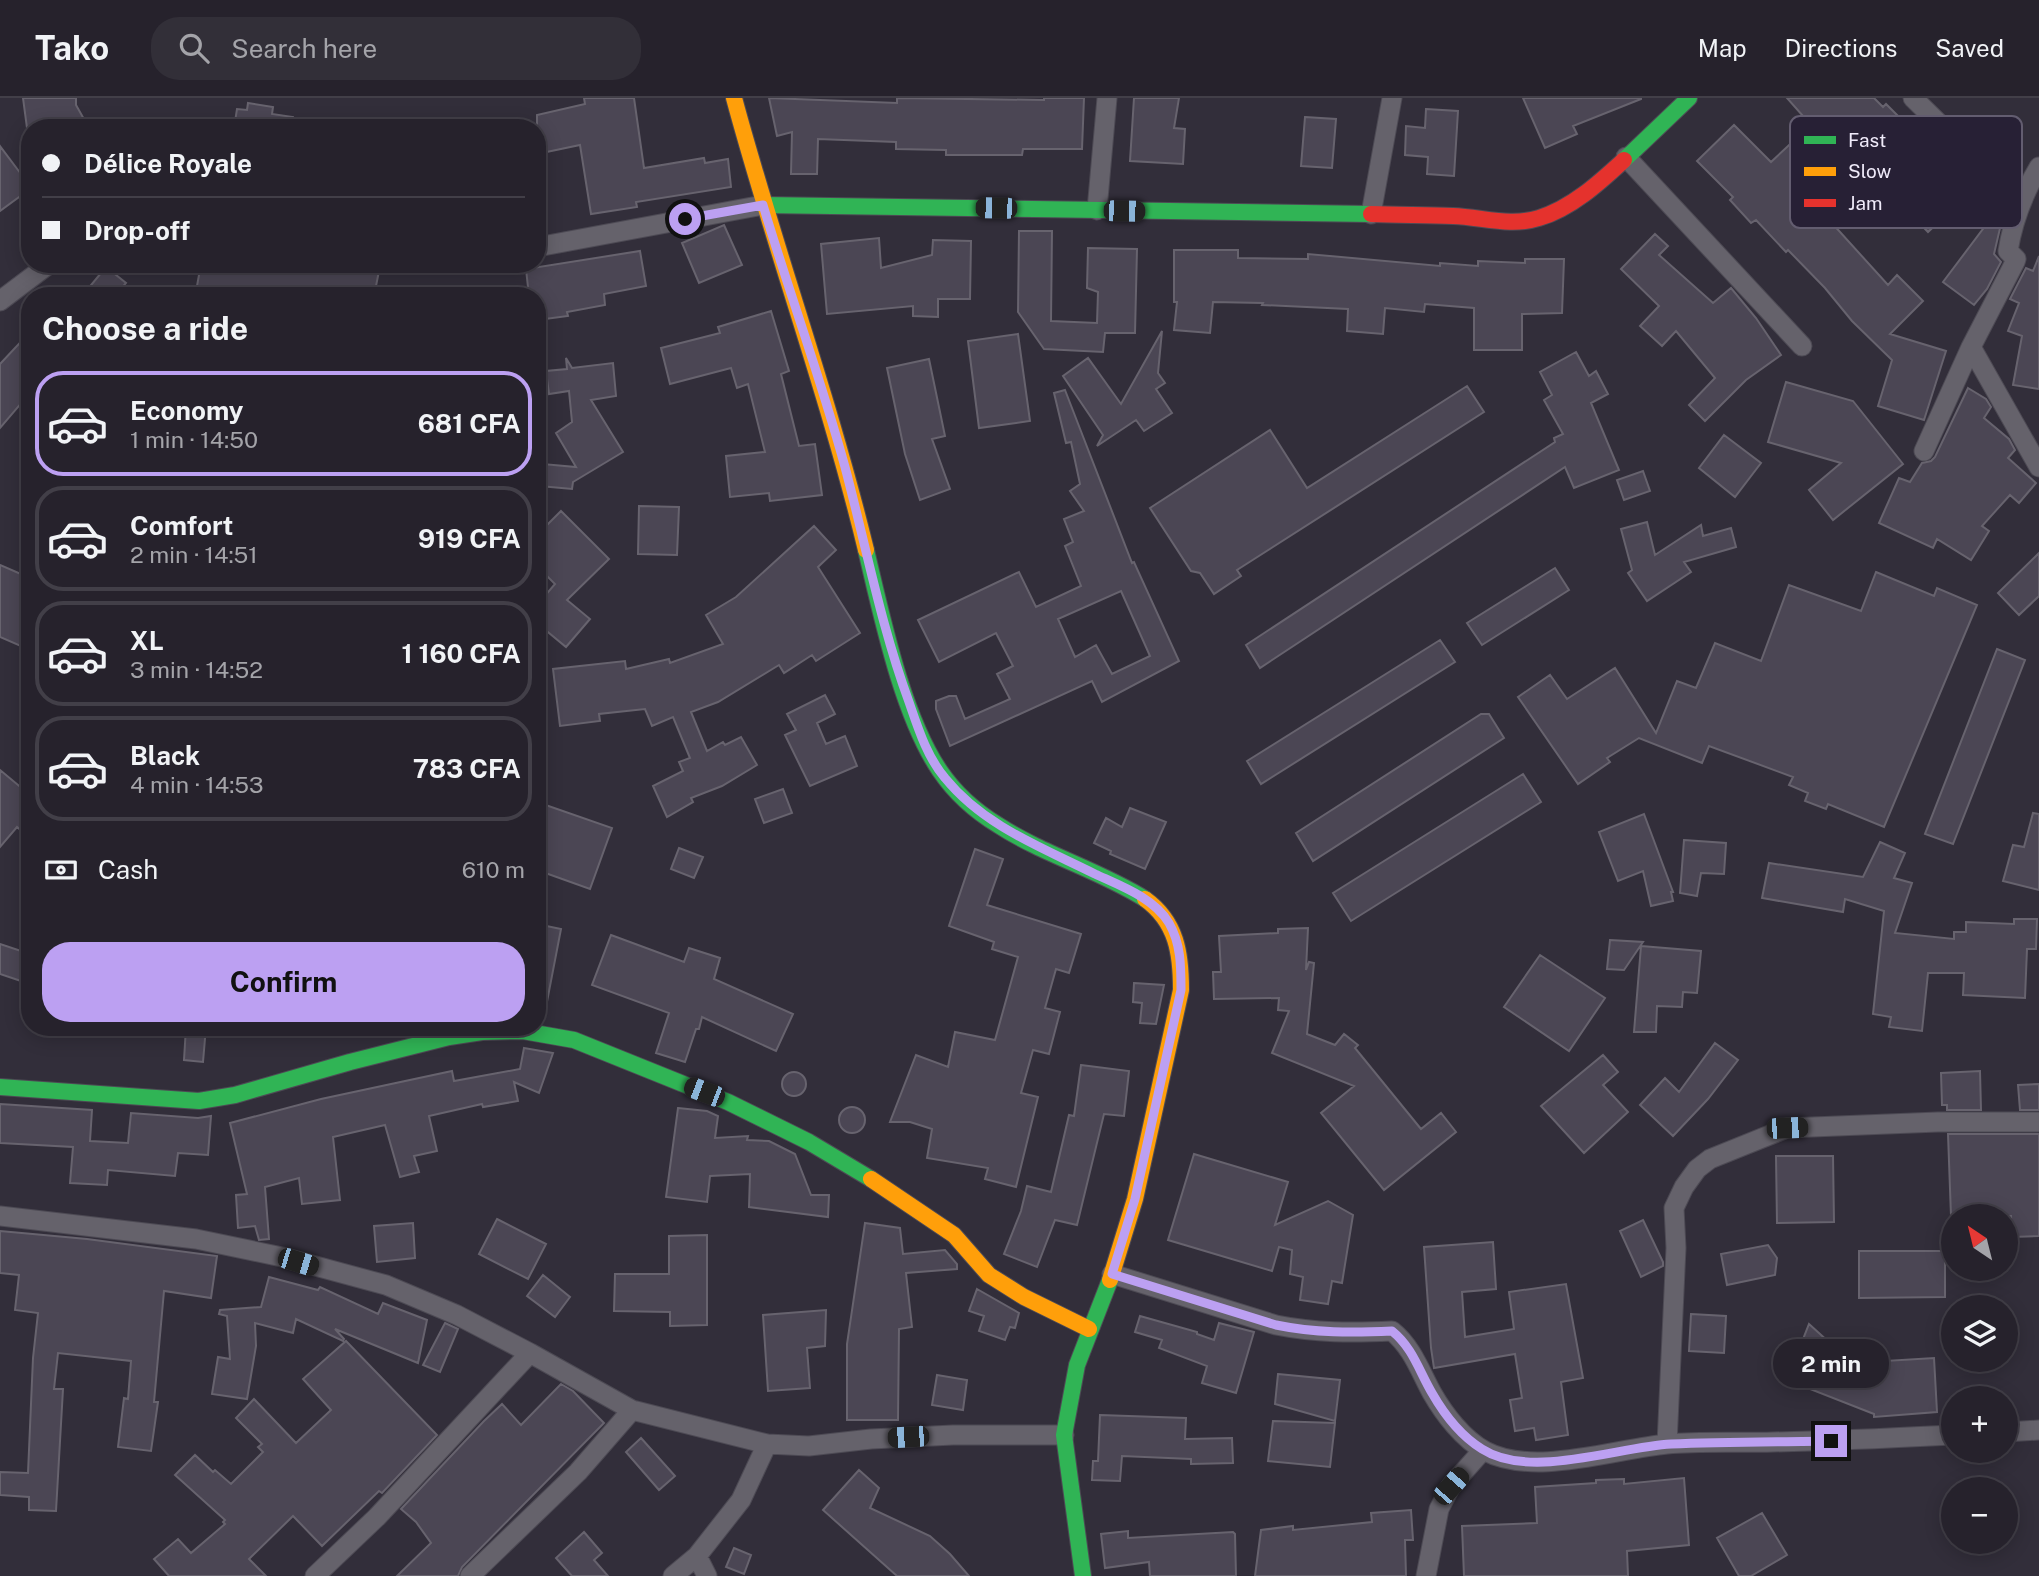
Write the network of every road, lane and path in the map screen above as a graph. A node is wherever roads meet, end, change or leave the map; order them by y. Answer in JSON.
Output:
{"nodes":[{"id":1,"x":734,"y":98,"type":"edge"},
{"id":2,"x":1107,"y":98,"type":"edge"},
{"id":3,"x":1392,"y":98,"type":"edge"},
{"id":4,"x":1689,"y":98,"type":"edge"},
{"id":5,"x":1913,"y":98,"type":"edge"},
{"id":6,"x":1931,"y":116,"type":"edge"},
{"id":7,"x":1626,"y":157,"type":"junction"},
{"id":8,"x":2039,"y":167,"type":"edge"},
{"id":9,"x":2022,"y":196,"type":"edge"},
{"id":10,"x":763,"y":205,"type":"junction"},
{"id":11,"x":1097,"y":210,"type":"junction"},
{"id":12,"x":1371,"y":214,"type":"junction"},
{"id":13,"x":2013,"y":228,"type":"edge"},
{"id":14,"x":546,"y":245,"type":"edge"},
{"id":15,"x":37,"y":273,"type":"edge"},
{"id":16,"x":0,"y":300,"type":"edge"},
{"id":17,"x":1802,"y":346,"type":"dead end"},
{"id":18,"x":1971,"y":347,"type":"junction"},
{"id":19,"x":1924,"y":451,"type":"dead end"},
{"id":20,"x":2039,"y":467,"type":"edge"},
{"id":21,"x":546,"y":1035,"type":"edge"},
{"id":22,"x":455,"y":1036,"type":"edge"},
{"id":23,"x":0,"y":1087,"type":"edge"},
{"id":24,"x":2039,"y":1122,"type":"edge"},
{"id":25,"x":0,"y":1216,"type":"edge"},
{"id":26,"x":1112,"y":1274,"type":"junction"},
{"id":27,"x":1089,"y":1329,"type":"junction"},
{"id":28,"x":530,"y":1353,"type":"junction"},
{"id":29,"x":632,"y":1410,"type":"junction"},
{"id":30,"x":2039,"y":1430,"type":"edge"},
{"id":31,"x":2018,"y":1431,"type":"edge"},
{"id":32,"x":1064,"y":1435,"type":"junction"},
{"id":33,"x":1941,"y":1436,"type":"edge"},
{"id":34,"x":768,"y":1444,"type":"junction"},
{"id":35,"x":1667,"y":1444,"type":"junction"},
{"id":36,"x":1483,"y":1450,"type":"junction"},
{"id":37,"x":697,"y":1556,"type":"junction"},
{"id":38,"x":315,"y":1576,"type":"edge"},
{"id":39,"x":470,"y":1576,"type":"edge"},
{"id":40,"x":673,"y":1576,"type":"edge"},
{"id":41,"x":707,"y":1576,"type":"edge"},
{"id":42,"x":1083,"y":1576,"type":"edge"},
{"id":43,"x":1426,"y":1576,"type":"edge"}],
"edges":[{"from":1,"to":10,"type":"street"},
{"from":2,"to":11,"type":"street"},
{"from":3,"to":12,"type":"street"},
{"from":4,"to":7,"type":"street"},
{"from":5,"to":6,"type":"street"},
{"from":7,"to":12,"type":"street"},
{"from":7,"to":17,"type":"street"},
{"from":8,"to":9,"type":"street"},
{"from":10,"to":11,"type":"street"},
{"from":10,"to":14,"type":"street"},
{"from":10,"to":26,"type":"street"},
{"from":11,"to":12,"type":"street"},
{"from":13,"to":18,"type":"street"},
{"from":15,"to":16,"type":"street"},
{"from":18,"to":19,"type":"street"},
{"from":18,"to":20,"type":"street"},
{"from":21,"to":27,"type":"street"},
{"from":22,"to":23,"type":"street"},
{"from":24,"to":35,"type":"street"},
{"from":25,"to":28,"type":"street"},
{"from":26,"to":27,"type":"street"},
{"from":26,"to":36,"type":"street"},
{"from":27,"to":32,"type":"street"},
{"from":28,"to":29,"type":"street"},
{"from":28,"to":38,"type":"street"},
{"from":29,"to":34,"type":"street"},
{"from":29,"to":39,"type":"street"},
{"from":30,"to":31,"type":"street"},
{"from":32,"to":34,"type":"street"},
{"from":32,"to":42,"type":"street"},
{"from":33,"to":35,"type":"street"},
{"from":34,"to":37,"type":"street"},
{"from":35,"to":36,"type":"street"},
{"from":36,"to":43,"type":"street"},
{"from":37,"to":40,"type":"street"},
{"from":37,"to":41,"type":"street"}]}
